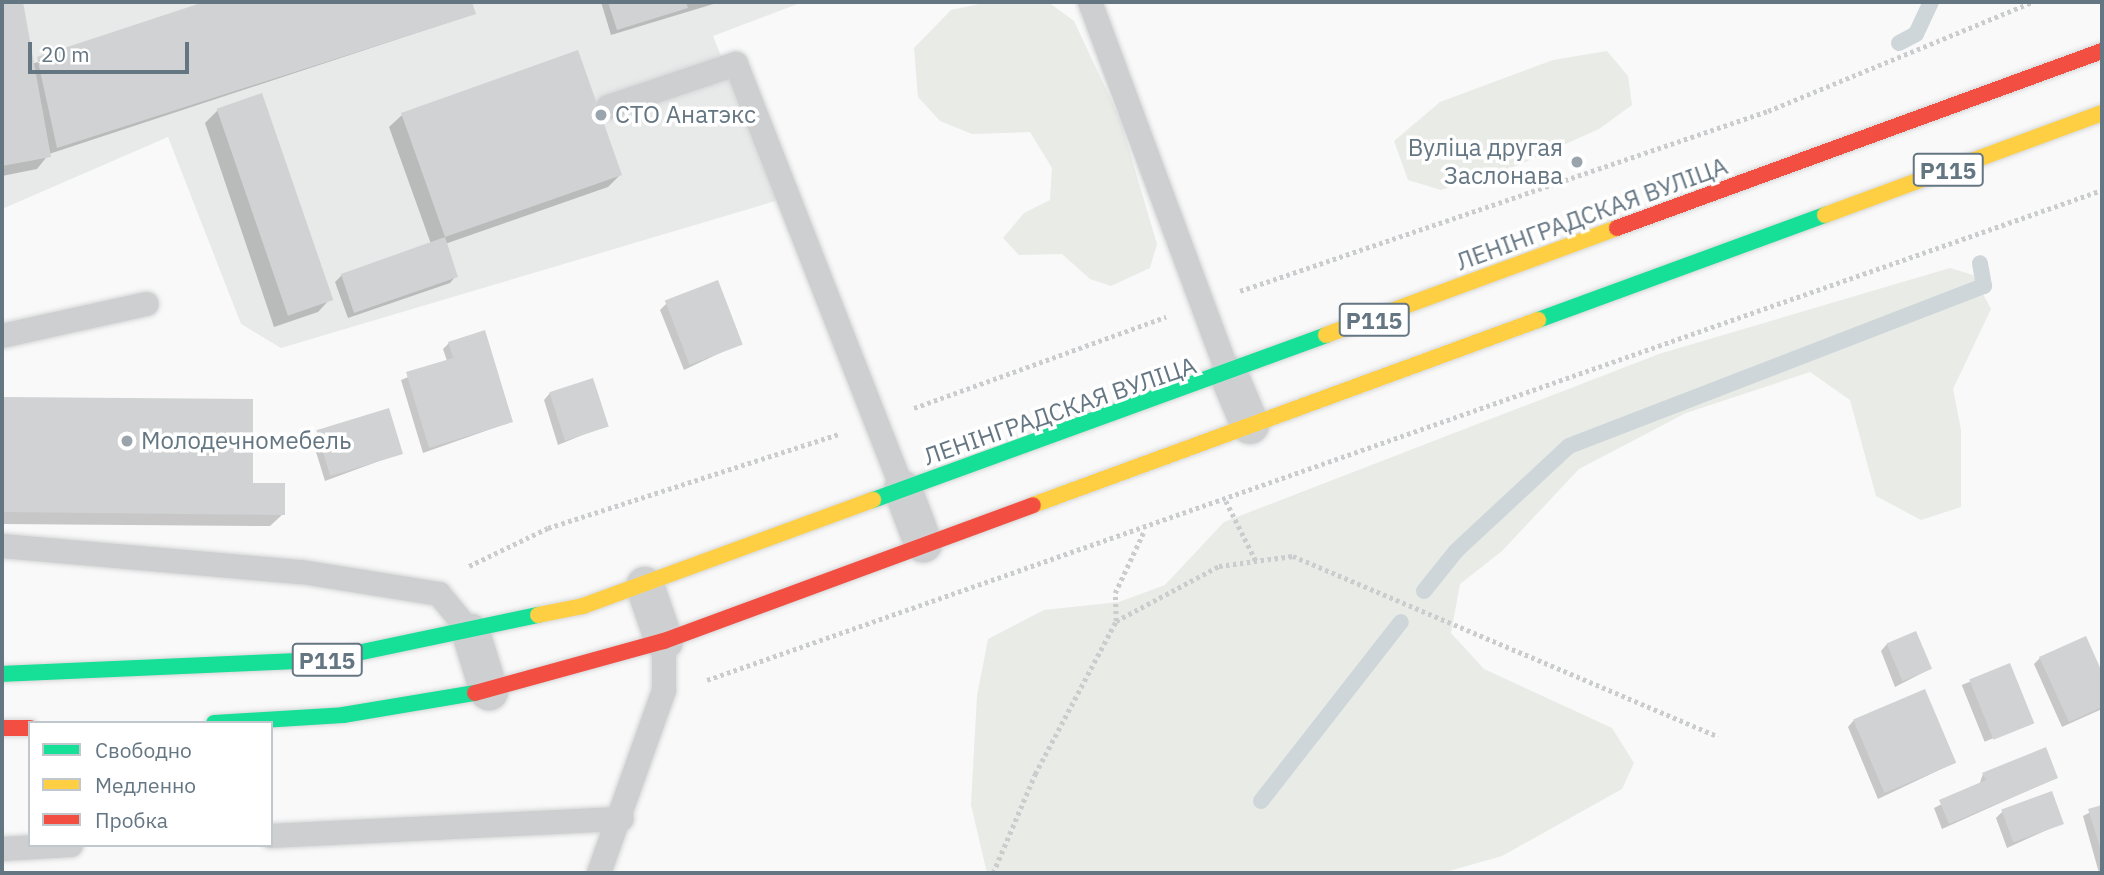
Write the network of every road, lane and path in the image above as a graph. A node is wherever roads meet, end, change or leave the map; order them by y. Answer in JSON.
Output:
{"nodes":[{"id":1,"x":1090,"y":2,"type":"edge"},
{"id":2,"x":2033,"y":2,"type":"edge"},
{"id":3,"x":2102,"y":51,"type":"edge"},
{"id":4,"x":608,"y":107,"type":"dead end"},
{"id":5,"x":2102,"y":113,"type":"edge"},
{"id":6,"x":2102,"y":190,"type":"edge"},
{"id":7,"x":146,"y":304,"type":"dead end"},
{"id":8,"x":1202,"y":304,"type":"junction"},
{"id":9,"x":2,"y":336,"type":"edge"},
{"id":10,"x":1229,"y":375,"type":"junction"},
{"id":11,"x":878,"y":421,"type":"junction"},
{"id":12,"x":1250,"y":425,"type":"junction"},
{"id":13,"x":903,"y":490,"type":"junction"},
{"id":14,"x":1226,"y":501,"type":"junction"},
{"id":15,"x":1144,"y":530,"type":"junction"},
{"id":16,"x":923,"y":543,"type":"junction"},
{"id":17,"x":2,"y":547,"type":"edge"},
{"id":18,"x":1256,"y":561,"type":"junction"},
{"id":19,"x":645,"y":586,"type":"junction"},
{"id":20,"x":439,"y":594,"type":"junction"},
{"id":21,"x":1116,"y":621,"type":"junction"},
{"id":22,"x":471,"y":633,"type":"junction"},
{"id":23,"x":664,"y":641,"type":"junction"},
{"id":24,"x":2,"y":674,"type":"edge"},
{"id":25,"x":664,"y":690,"type":"junction"},
{"id":26,"x":489,"y":691,"type":"junction"},
{"id":27,"x":246,"y":721,"type":"edge"},
{"id":28,"x":2,"y":727,"type":"edge"},
{"id":29,"x":28,"y":728,"type":"edge"},
{"id":30,"x":1718,"y":736,"type":"dead end"},
{"id":31,"x":622,"y":818,"type":"junction"},
{"id":32,"x":273,"y":835,"type":"edge"},
{"id":33,"x":36,"y":847,"type":"edge"},
{"id":34,"x":2,"y":849,"type":"edge"},
{"id":35,"x":599,"y":873,"type":"edge"},
{"id":36,"x":993,"y":873,"type":"edge"}],
"edges":[{"from":1,"to":8,"type":"lane"},
{"from":2,"to":8,"type":"path"},
{"from":3,"to":10,"type":"main road","name":"ЛЕНІНГРАДСКАЯ ВУЛІЦА","number":"Р115"},
{"from":4,"to":11,"type":"lane"},
{"from":5,"to":12,"type":"main road","number":"Р115"},
{"from":6,"to":14,"type":"path"},
{"from":7,"to":9,"type":"lane"},
{"from":8,"to":10,"type":"lane"},
{"from":8,"to":11,"type":"path"},
{"from":10,"to":12,"type":"street"},
{"from":10,"to":13,"type":"main road","name":"ЛЕНІНГРАДСКАЯ ВУЛІЦА","number":"Р115"},
{"from":11,"to":13,"type":"lane"},
{"from":11,"to":20,"type":"path"},
{"from":12,"to":16,"type":"main road","number":"Р115"},
{"from":13,"to":16,"type":"street"},
{"from":13,"to":19,"type":"main road","name":"ЛЕНІНГРАДСКАЯ ВУЛІЦА","number":"Р115"},
{"from":14,"to":15,"type":"path"},
{"from":14,"to":18,"type":"path"},
{"from":15,"to":21,"type":"path"},
{"from":15,"to":25,"type":"path"},
{"from":16,"to":23,"type":"main road","number":"Р115"},
{"from":17,"to":20,"type":"lane"},
{"from":18,"to":21,"type":"path"},
{"from":18,"to":30,"type":"path"},
{"from":19,"to":22,"type":"main road","name":"ЛЕНІНГРАДСКАЯ ВУЛІЦА","number":"Р115"},
{"from":19,"to":23,"type":"street"},
{"from":20,"to":22,"type":"lane"},
{"from":21,"to":36,"type":"path"},
{"from":22,"to":24,"type":"main road","name":"ЛЕНІНГРАДСКАЯ ВУЛІЦА","number":"Р115"},
{"from":22,"to":26,"type":"street"},
{"from":23,"to":25,"type":"lane"},
{"from":23,"to":26,"type":"main road","number":"Р115"},
{"from":25,"to":31,"type":"lane"},
{"from":26,"to":27,"type":"main road","number":"Р115"},
{"from":28,"to":29,"type":"main road"},
{"from":31,"to":32,"type":"lane"},
{"from":31,"to":35,"type":"lane"},
{"from":33,"to":34,"type":"lane"}]}
